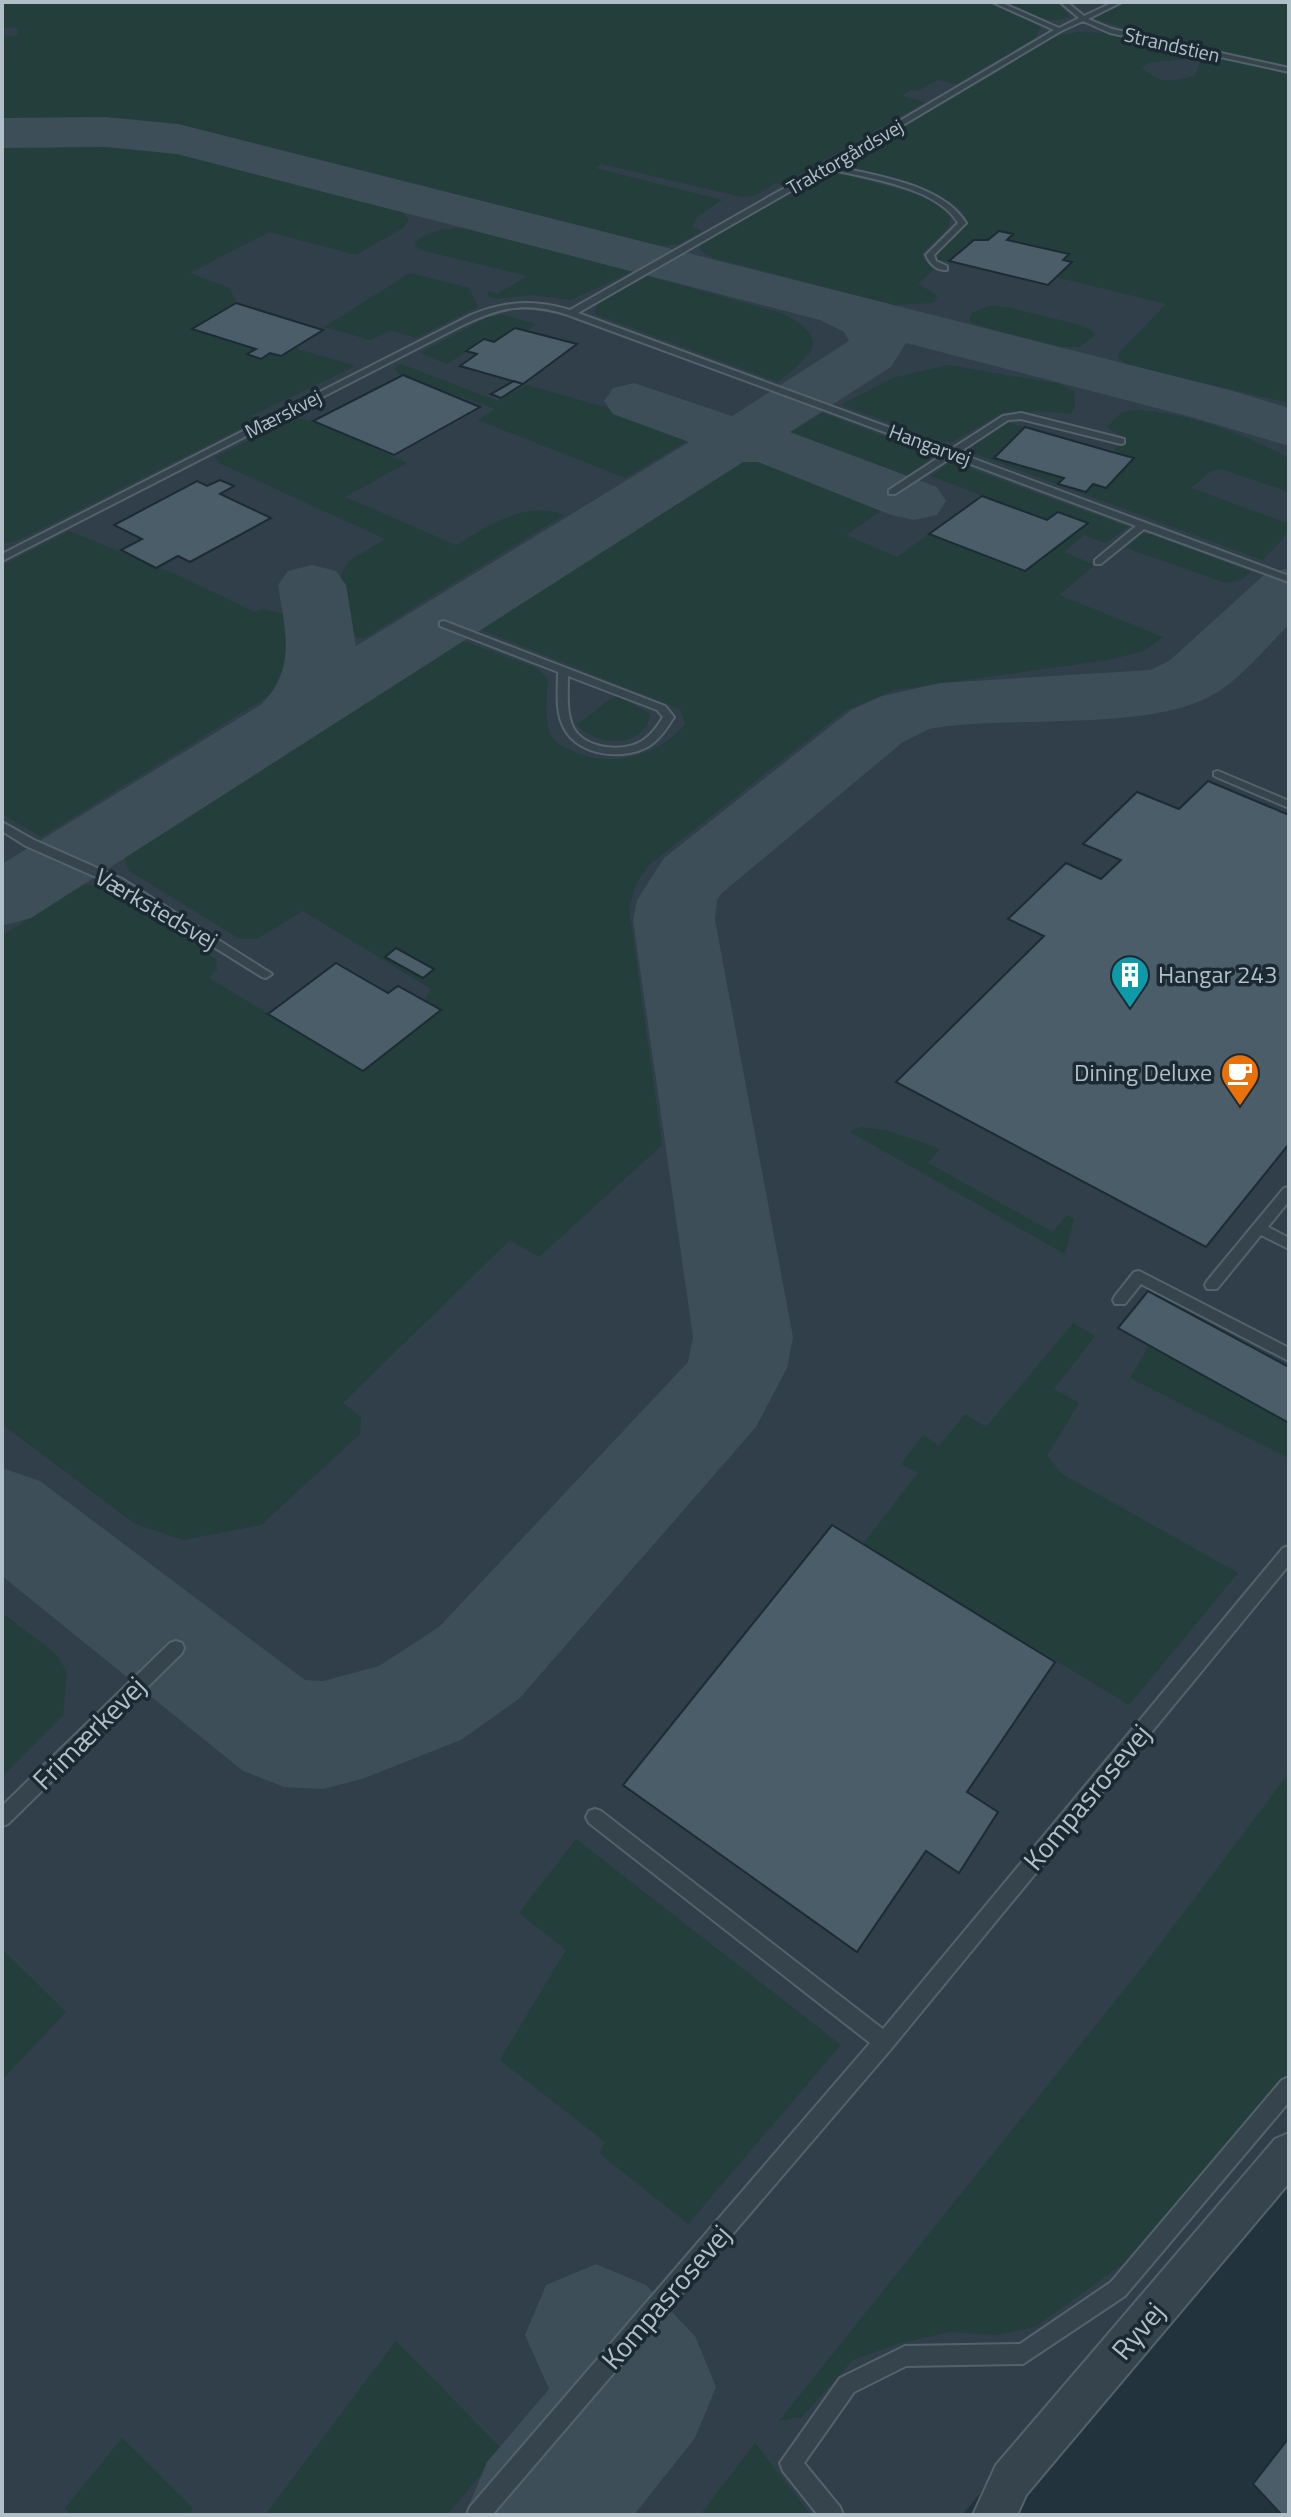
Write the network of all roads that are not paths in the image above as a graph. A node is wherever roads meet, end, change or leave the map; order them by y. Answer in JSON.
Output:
{"nodes":[{"id":1,"x":995,"y":2,"type":"edge"},
{"id":2,"x":1063,"y":2,"type":"edge"},
{"id":3,"x":1119,"y":2,"type":"edge"},
{"id":4,"x":1083,"y":19,"type":"junction"},
{"id":5,"x":1059,"y":30,"type":"junction"},
{"id":6,"x":1289,"y":70,"type":"edge"},
{"id":7,"x":828,"y":167,"type":"junction"},
{"id":8,"x":944,"y":268,"type":"dead end"},
{"id":9,"x":571,"y":313,"type":"junction"},
{"id":10,"x":1121,"y":441,"type":"dead end"},
{"id":11,"x":950,"y":453,"type":"junction"},
{"id":12,"x":892,"y":492,"type":"dead end"},
{"id":13,"x":1144,"y":524,"type":"junction"},
{"id":14,"x":2,"y":558,"type":"edge"},
{"id":15,"x":1098,"y":562,"type":"dead end"},
{"id":16,"x":1289,"y":579,"type":"edge"},
{"id":17,"x":444,"y":624,"type":"dead end"},
{"id":18,"x":563,"y":669,"type":"junction"},
{"id":19,"x":1218,"y":774,"type":"dead end"},
{"id":20,"x":1289,"y":805,"type":"edge"},
{"id":21,"x":2,"y":826,"type":"edge"},
{"id":22,"x":266,"y":974,"type":"dead end"},
{"id":23,"x":1289,"y":1192,"type":"edge"},
{"id":24,"x":1259,"y":1228,"type":"junction"},
{"id":25,"x":1289,"y":1244,"type":"edge"},
{"id":26,"x":1212,"y":1285,"type":"dead end"},
{"id":27,"x":1120,"y":1300,"type":"dead end"},
{"id":28,"x":1289,"y":1355,"type":"edge"},
{"id":29,"x":1289,"y":1553,"type":"edge"},
{"id":30,"x":176,"y":1648,"type":"dead end"},
{"id":31,"x":595,"y":1817,"type":"dead end"},
{"id":32,"x":2,"y":1818,"type":"edge"},
{"id":33,"x":884,"y":2042,"type":"junction"},
{"id":34,"x":1289,"y":2087,"type":"edge"},
{"id":35,"x":1289,"y":2153,"type":"edge"},
{"id":36,"x":478,"y":2515,"type":"edge"},
{"id":37,"x":832,"y":2515,"type":"edge"},
{"id":38,"x":995,"y":2515,"type":"edge"}],
"edges":[{"from":1,"to":5,"type":"lane"},
{"from":2,"to":4,"type":"lane","name":"Strandstien"},
{"from":3,"to":4,"type":"lane","name":"Traktorgårdsvej"},
{"from":4,"to":5,"type":"lane","name":"Traktorgårdsvej"},
{"from":4,"to":6,"type":"lane","name":"Strandstien"},
{"from":5,"to":7,"type":"lane","name":"Traktorgårdsvej"},
{"from":7,"to":8,"type":"lane"},
{"from":7,"to":9,"type":"lane","name":"Traktorgårdsvej"},
{"from":9,"to":11,"type":"lane","name":"Hangarvej"},
{"from":9,"to":14,"type":"lane","name":"Mærskvej"},
{"from":10,"to":11,"type":"lane"},
{"from":11,"to":12,"type":"lane"},
{"from":11,"to":13,"type":"lane","name":"Hangarvej"},
{"from":13,"to":15,"type":"lane"},
{"from":13,"to":16,"type":"lane","name":"Hangarvej"},
{"from":17,"to":18,"type":"lane"},
{"from":18,"to":18,"type":"lane"},
{"from":19,"to":20,"type":"lane"},
{"from":21,"to":22,"type":"lane","name":"Værkstedsvej"},
{"from":23,"to":24,"type":"lane"},
{"from":24,"to":25,"type":"lane"},
{"from":24,"to":26,"type":"lane"},
{"from":27,"to":28,"type":"lane"},
{"from":29,"to":33,"type":"lane","name":"Kompasrosevej"},
{"from":30,"to":32,"type":"lane","name":"Frimærkevej"},
{"from":31,"to":33,"type":"lane"},
{"from":33,"to":36,"type":"lane","name":"Kompasrosevej"},
{"from":34,"to":37,"type":"lane"},
{"from":35,"to":38,"type":"street","name":"Ryvej"}]}
